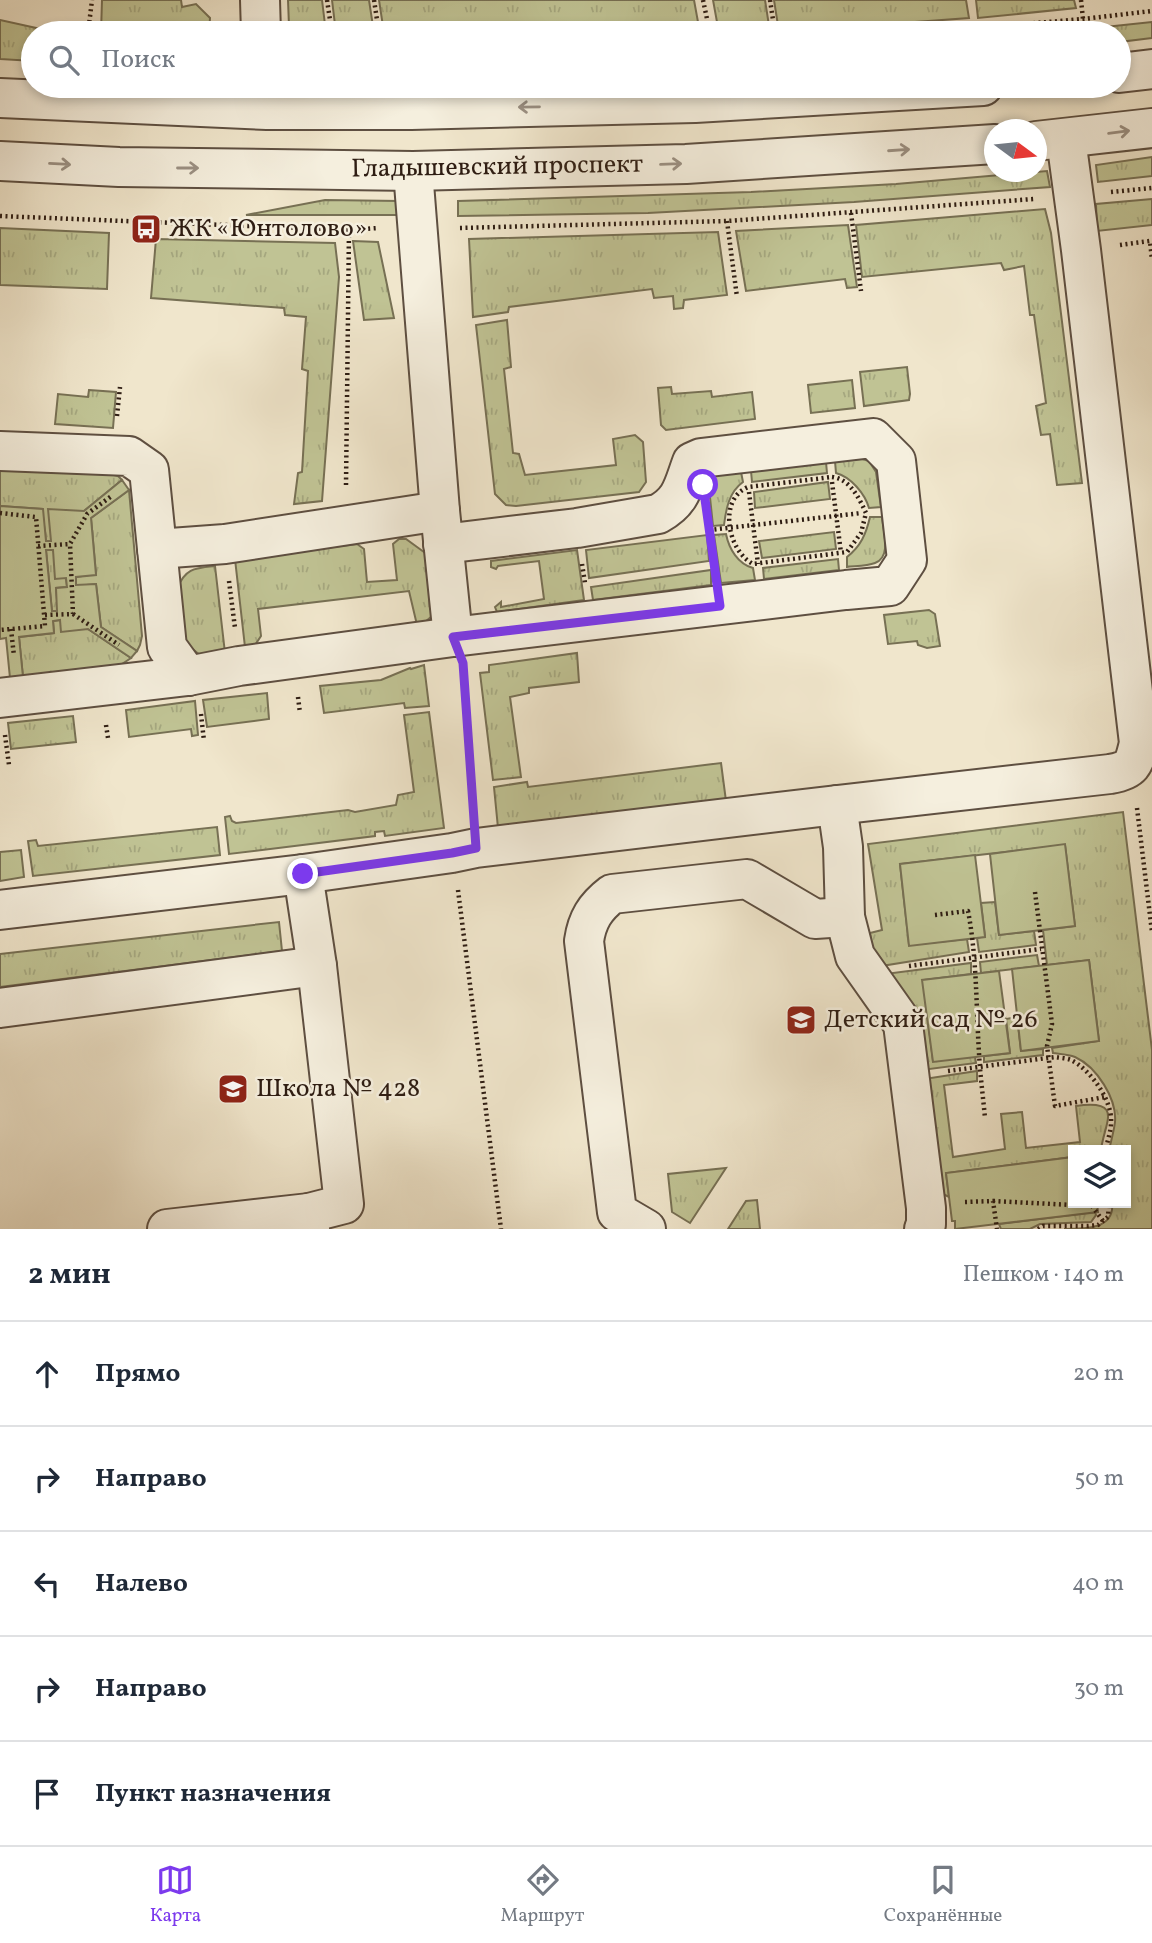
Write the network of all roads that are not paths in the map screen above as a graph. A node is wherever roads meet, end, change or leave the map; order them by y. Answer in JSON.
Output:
{"nodes":[{"id":1,"x":260,"y":0,"type":"edge"},
{"id":2,"x":261,"y":21,"type":"edge"},
{"id":3,"x":1152,"y":69,"type":"edge"},
{"id":4,"x":1131,"y":72,"type":"edge"},
{"id":5,"x":0,"y":98,"type":"edge"},
{"id":6,"x":266,"y":98,"type":"edge"},
{"id":7,"x":780,"y":98,"type":"edge"},
{"id":8,"x":1152,"y":128,"type":"edge"},
{"id":9,"x":1051,"y":140,"type":"edge"},
{"id":10,"x":984,"y":145,"type":"edge"},
{"id":11,"x":0,"y":161,"type":"edge"},
{"id":12,"x":413,"y":171,"type":"junction"},
{"id":13,"x":0,"y":452,"type":"edge"},
{"id":14,"x":442,"y":528,"type":"junction"},
{"id":15,"x":157,"y":549,"type":"junction"},
{"id":16,"x":453,"y":637,"type":"junction"},
{"id":17,"x":188,"y":676,"type":"junction"},
{"id":18,"x":3,"y":716,"type":"edge"},
{"id":19,"x":837,"y":805,"type":"junction"},
{"id":20,"x":303,"y":874,"type":"junction"},
{"id":21,"x":0,"y":910,"type":"edge"},
{"id":22,"x":845,"y":917,"type":"junction"},
{"id":23,"x":317,"y":966,"type":"junction"},
{"id":24,"x":0,"y":1007,"type":"edge"},
{"id":25,"x":924,"y":1212,"type":"edge"},
{"id":26,"x":309,"y":1221,"type":"edge"},
{"id":27,"x":167,"y":1229,"type":"edge"},
{"id":28,"x":646,"y":1229,"type":"edge"}],
"edges":[{"from":1,"to":2,"type":"street"},
{"from":3,"to":4,"type":"street"},
{"from":5,"to":6,"type":"street"},
{"from":7,"to":6,"type":"street","one_way":true},
{"from":9,"to":8,"type":"street","one_way":true},
{"from":9,"to":19,"type":"street"},
{"from":12,"to":10,"type":"street","name":"Гладышевский проспект","one_way":true},
{"from":11,"to":12,"type":"street","name":"Гладышевский проспект","one_way":true},
{"from":12,"to":14,"type":"street"},
{"from":13,"to":15,"type":"street"},
{"from":14,"to":15,"type":"street"},
{"from":14,"to":16,"type":"street"},
{"from":14,"to":16,"type":"street"},
{"from":15,"to":17,"type":"street"},
{"from":16,"to":17,"type":"street"},
{"from":17,"to":18,"type":"street"},
{"from":19,"to":20,"type":"street"},
{"from":19,"to":22,"type":"street"},
{"from":20,"to":21,"type":"street"},
{"from":20,"to":23,"type":"street"},
{"from":22,"to":25,"type":"street"},
{"from":22,"to":28,"type":"street"},
{"from":23,"to":24,"type":"street"},
{"from":23,"to":26,"type":"street"},
{"from":26,"to":27,"type":"street"}]}
